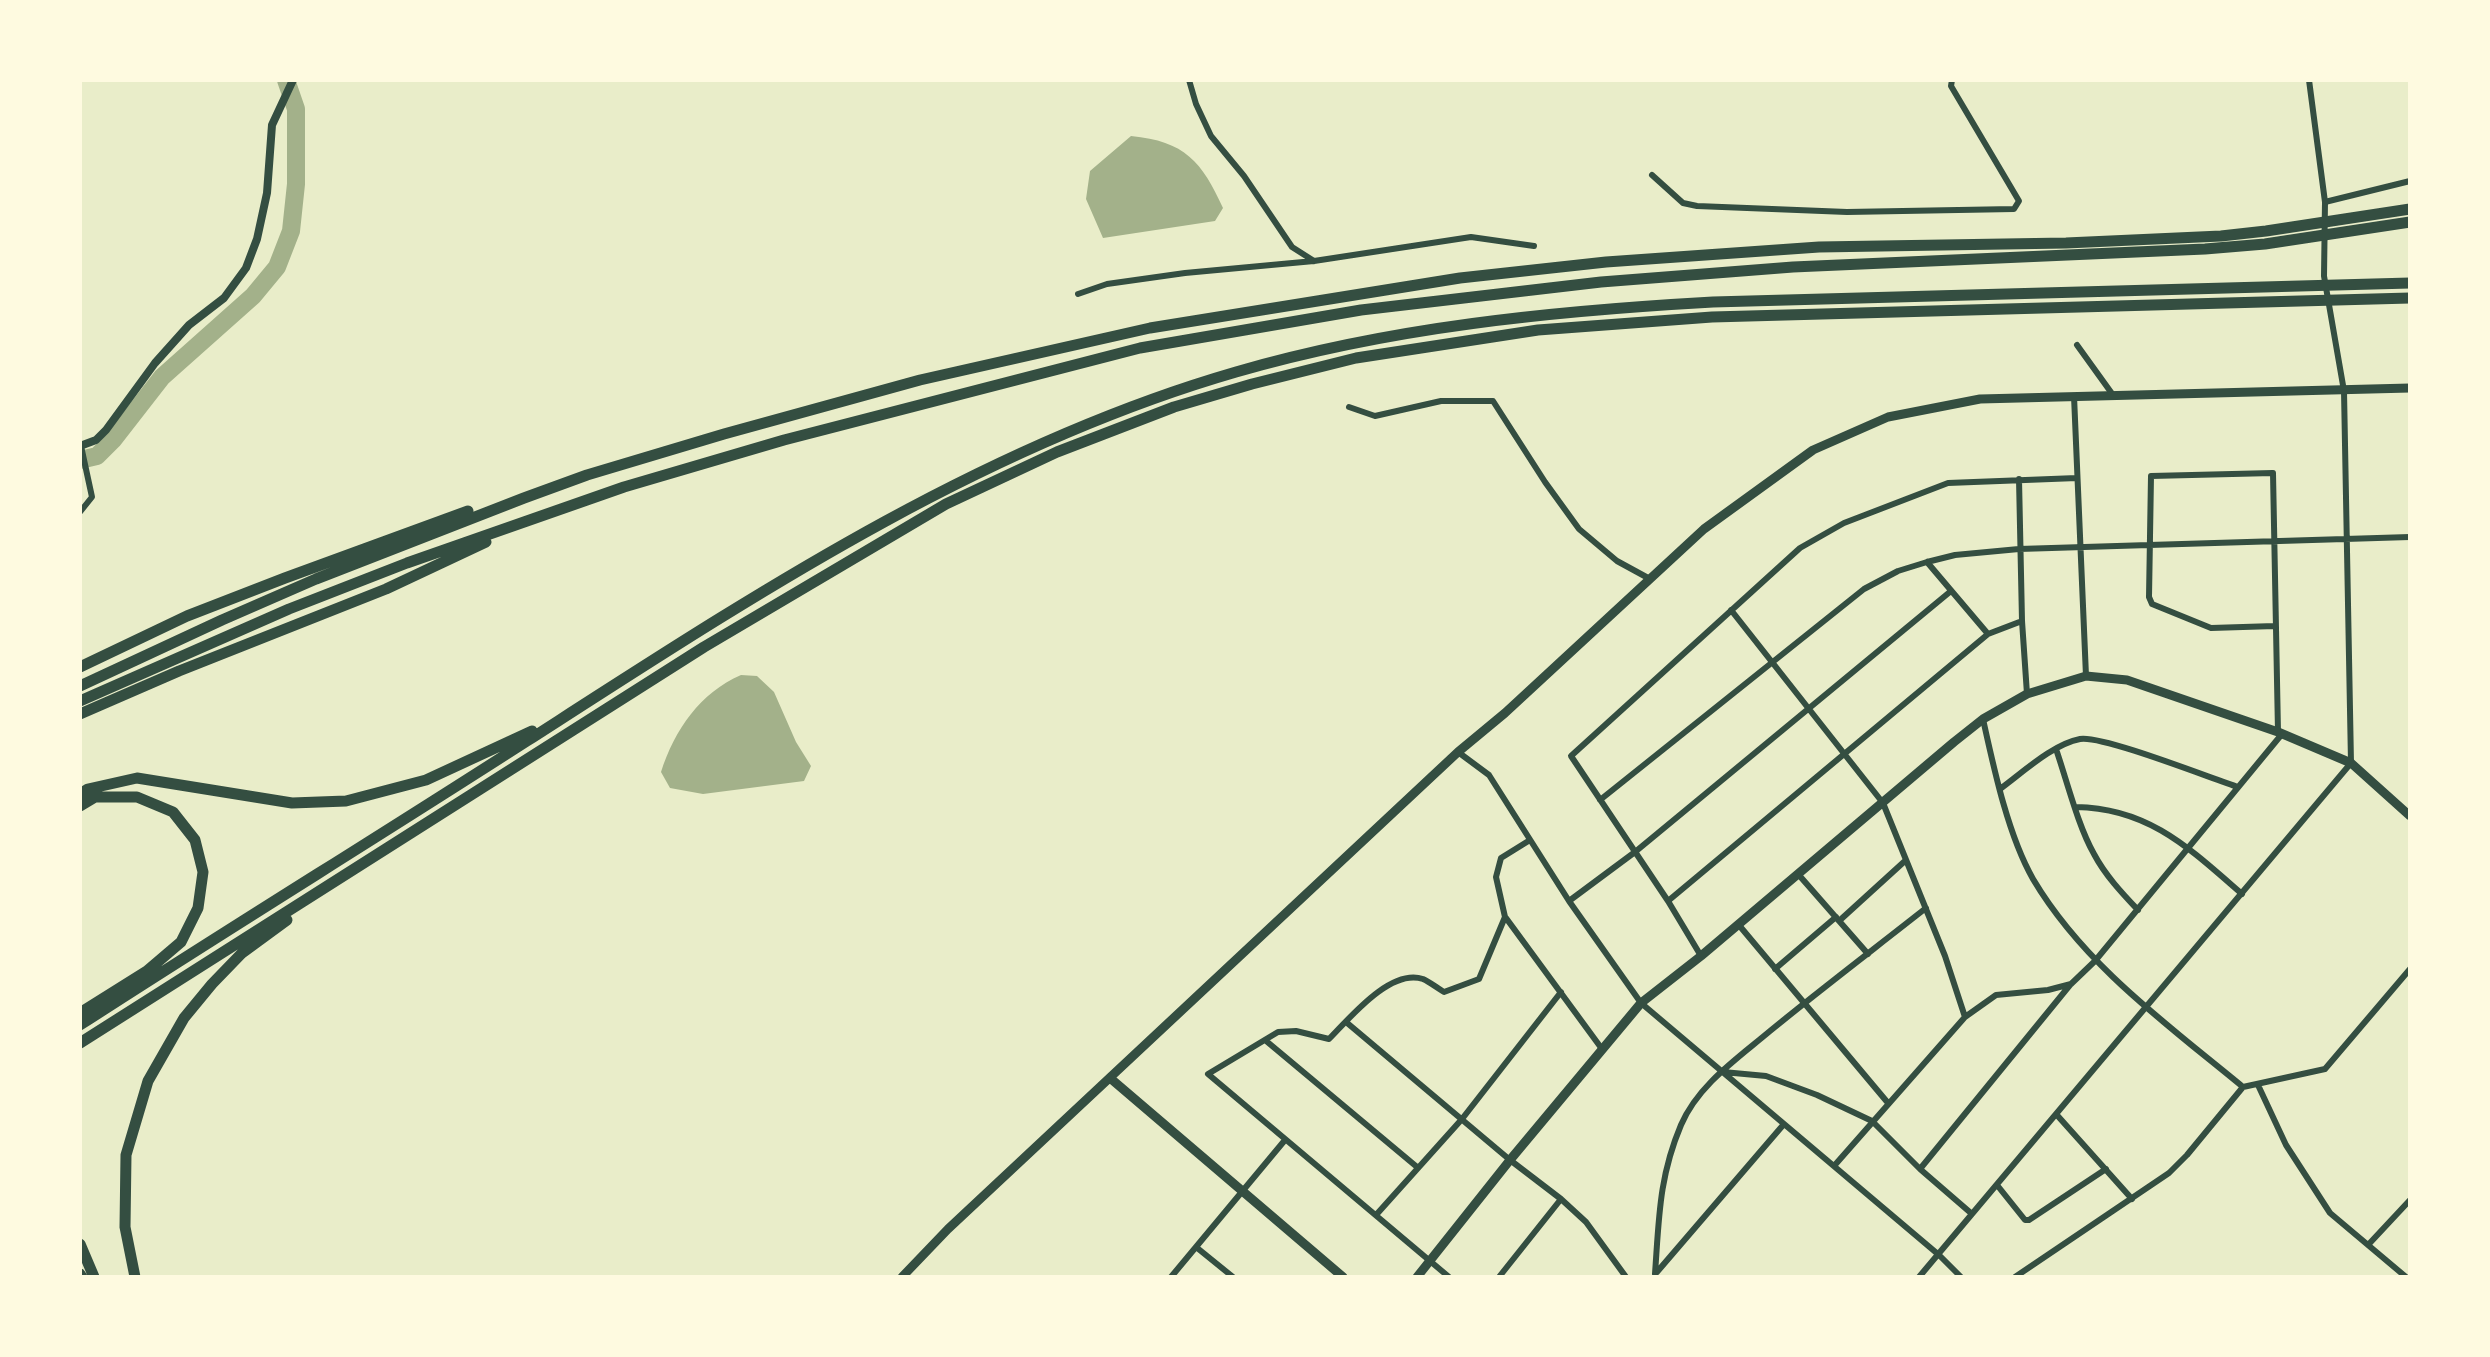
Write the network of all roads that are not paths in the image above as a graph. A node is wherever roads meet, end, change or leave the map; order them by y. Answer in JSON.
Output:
{"nodes":[{"id":1,"x":1189,"y":80,"type":"edge"},
{"id":2,"x":1952,"y":80,"type":"edge"},
{"id":3,"x":2308,"y":80,"type":"edge"},
{"id":4,"x":293,"y":82,"type":"edge"},
{"id":5,"x":1652,"y":176,"type":"dead end"},
{"id":6,"x":2410,"y":182,"type":"edge"},
{"id":7,"x":2326,"y":202,"type":"junction"},
{"id":8,"x":2410,"y":209,"type":"edge"},
{"id":9,"x":2410,"y":222,"type":"edge"},
{"id":10,"x":2266,"y":238,"type":"junction"},
{"id":11,"x":1534,"y":246,"type":"dead end"},
{"id":12,"x":1314,"y":261,"type":"junction"},
{"id":13,"x":2410,"y":283,"type":"edge"},
{"id":14,"x":1078,"y":294,"type":"dead end"},
{"id":15,"x":2410,"y":298,"type":"edge"},
{"id":16,"x":2078,"y":345,"type":"dead end"},
{"id":17,"x":2410,"y":388,"type":"edge"},
{"id":18,"x":2344,"y":391,"type":"junction"},
{"id":19,"x":2113,"y":395,"type":"junction"},
{"id":20,"x":2074,"y":396,"type":"junction"},
{"id":21,"x":1349,"y":407,"type":"dead end"},
{"id":22,"x":81,"y":448,"type":"edge"},
{"id":23,"x":2076,"y":478,"type":"junction"},
{"id":24,"x":2019,"y":479,"type":"junction"},
{"id":25,"x":567,"y":482,"type":"junction"},
{"id":26,"x":80,"y":512,"type":"edge"},
{"id":27,"x":541,"y":516,"type":"junction"},
{"id":28,"x":2410,"y":537,"type":"edge"},
{"id":29,"x":2346,"y":539,"type":"junction"},
{"id":30,"x":2273,"y":540,"type":"junction"},
{"id":31,"x":2149,"y":544,"type":"junction"},
{"id":32,"x":2019,"y":548,"type":"junction"},
{"id":33,"x":2080,"y":548,"type":"junction"},
{"id":34,"x":1927,"y":562,"type":"junction"},
{"id":35,"x":1650,"y":580,"type":"junction"},
{"id":36,"x":1951,"y":591,"type":"junction"},
{"id":37,"x":1731,"y":610,"type":"junction"},
{"id":38,"x":2022,"y":622,"type":"junction"},
{"id":39,"x":2274,"y":626,"type":"junction"},
{"id":40,"x":1988,"y":634,"type":"junction"},
{"id":41,"x":1773,"y":661,"type":"junction"},
{"id":42,"x":80,"y":667,"type":"edge"},
{"id":43,"x":2086,"y":676,"type":"junction"},
{"id":44,"x":80,"y":686,"type":"edge"},
{"id":45,"x":2027,"y":694,"type":"junction"},
{"id":46,"x":80,"y":702,"type":"edge"},
{"id":47,"x":1809,"y":708,"type":"junction"},
{"id":48,"x":572,"y":712,"type":"junction"},
{"id":49,"x":80,"y":714,"type":"edge"},
{"id":50,"x":1983,"y":719,"type":"junction"},
{"id":51,"x":2280,"y":733,"type":"junction"},
{"id":52,"x":2056,"y":749,"type":"junction"},
{"id":53,"x":1458,"y":752,"type":"junction"},
{"id":54,"x":1845,"y":754,"type":"junction"},
{"id":55,"x":2351,"y":762,"type":"junction"},
{"id":56,"x":2238,"y":787,"type":"junction"},
{"id":57,"x":2000,"y":789,"type":"junction"},
{"id":58,"x":80,"y":794,"type":"edge"},
{"id":59,"x":1600,"y":800,"type":"junction"},
{"id":60,"x":1883,"y":803,"type":"junction"},
{"id":61,"x":80,"y":806,"type":"edge"},
{"id":62,"x":2076,"y":808,"type":"junction"},
{"id":63,"x":2410,"y":816,"type":"edge"},
{"id":64,"x":1530,"y":840,"type":"junction"},
{"id":65,"x":2190,"y":848,"type":"junction"},
{"id":66,"x":1636,"y":852,"type":"junction"},
{"id":67,"x":1906,"y":860,"type":"junction"},
{"id":68,"x":349,"y":872,"type":"junction"},
{"id":69,"x":1798,"y":874,"type":"junction"},
{"id":70,"x":2242,"y":894,"type":"junction"},
{"id":71,"x":1569,"y":901,"type":"junction"},
{"id":72,"x":1668,"y":902,"type":"junction"},
{"id":73,"x":1926,"y":908,"type":"junction"},
{"id":74,"x":2138,"y":910,"type":"junction"},
{"id":75,"x":1505,"y":916,"type":"junction"},
{"id":76,"x":1838,"y":919,"type":"junction"},
{"id":77,"x":1738,"y":924,"type":"junction"},
{"id":78,"x":1868,"y":954,"type":"junction"},
{"id":79,"x":1701,"y":956,"type":"junction"},
{"id":80,"x":2095,"y":960,"type":"junction"},
{"id":81,"x":1776,"y":968,"type":"junction"},
{"id":82,"x":2410,"y":970,"type":"edge"},
{"id":83,"x":2070,"y":984,"type":"junction"},
{"id":84,"x":1561,"y":992,"type":"junction"},
{"id":85,"x":1641,"y":1003,"type":"junction"},
{"id":86,"x":1804,"y":1003,"type":"junction"},
{"id":87,"x":2147,"y":1008,"type":"junction"},
{"id":88,"x":80,"y":1013,"type":"edge"},
{"id":89,"x":1965,"y":1017,"type":"junction"},
{"id":90,"x":1346,"y":1022,"type":"junction"},
{"id":91,"x":80,"y":1025,"type":"edge"},
{"id":92,"x":1265,"y":1040,"type":"junction"},
{"id":93,"x":80,"y":1043,"type":"edge"},
{"id":94,"x":1602,"y":1049,"type":"junction"},
{"id":95,"x":1721,"y":1072,"type":"junction"},
{"id":96,"x":1110,"y":1078,"type":"junction"},
{"id":97,"x":2258,"y":1085,"type":"junction"},
{"id":98,"x":2243,"y":1087,"type":"junction"},
{"id":99,"x":1888,"y":1103,"type":"junction"},
{"id":100,"x":2056,"y":1114,"type":"junction"},
{"id":101,"x":1462,"y":1119,"type":"junction"},
{"id":102,"x":1872,"y":1121,"type":"junction"},
{"id":103,"x":1784,"y":1124,"type":"junction"},
{"id":104,"x":1285,"y":1140,"type":"junction"},
{"id":105,"x":1510,"y":1160,"type":"junction"},
{"id":106,"x":1834,"y":1166,"type":"junction"},
{"id":107,"x":1417,"y":1167,"type":"junction"},
{"id":108,"x":1920,"y":1169,"type":"junction"},
{"id":109,"x":2106,"y":1169,"type":"junction"},
{"id":110,"x":1996,"y":1184,"type":"junction"},
{"id":111,"x":1243,"y":1192,"type":"junction"},
{"id":112,"x":1561,"y":1199,"type":"junction"},
{"id":113,"x":2132,"y":1199,"type":"junction"},
{"id":114,"x":2410,"y":1200,"type":"edge"},
{"id":115,"x":1972,"y":1214,"type":"junction"},
{"id":116,"x":1376,"y":1215,"type":"junction"},
{"id":117,"x":80,"y":1244,"type":"edge"},
{"id":118,"x":2368,"y":1245,"type":"junction"},
{"id":119,"x":1196,"y":1247,"type":"junction"},
{"id":120,"x":1938,"y":1254,"type":"junction"},
{"id":121,"x":1431,"y":1261,"type":"junction"},
{"id":122,"x":1654,"y":1275,"type":"edge"},
{"id":123,"x":94,"y":1277,"type":"edge"},
{"id":124,"x":135,"y":1277,"type":"edge"},
{"id":125,"x":902,"y":1277,"type":"edge"},
{"id":126,"x":1172,"y":1277,"type":"edge"},
{"id":127,"x":1233,"y":1277,"type":"edge"},
{"id":128,"x":1343,"y":1277,"type":"edge"},
{"id":129,"x":1418,"y":1277,"type":"edge"},
{"id":130,"x":1449,"y":1277,"type":"edge"},
{"id":131,"x":1499,"y":1277,"type":"edge"},
{"id":132,"x":1626,"y":1277,"type":"edge"},
{"id":133,"x":1919,"y":1277,"type":"edge"},
{"id":134,"x":1962,"y":1277,"type":"edge"},
{"id":135,"x":2015,"y":1277,"type":"edge"},
{"id":136,"x":2406,"y":1277,"type":"edge"}],
"edges":[{"from":1,"to":12,"type":"street"},
{"from":2,"to":5,"type":"street"},
{"from":3,"to":7,"type":"street"},
{"from":4,"to":22,"type":"street"},
{"from":6,"to":7,"type":"street"},
{"from":7,"to":18,"type":"street"},
{"from":8,"to":10,"type":"highway"},
{"from":9,"to":10,"type":"highway"},
{"from":10,"to":25,"type":"highway"},
{"from":10,"to":27,"type":"highway"},
{"from":11,"to":12,"type":"street"},
{"from":12,"to":14,"type":"street"},
{"from":13,"to":48,"type":"highway"},
{"from":15,"to":68,"type":"highway"},
{"from":16,"to":19,"type":"street"},
{"from":17,"to":18,"type":"main road"},
{"from":18,"to":19,"type":"main road"},
{"from":18,"to":29,"type":"street"},
{"from":19,"to":20,"type":"main road"},
{"from":20,"to":23,"type":"street"},
{"from":20,"to":35,"type":"main road"},
{"from":21,"to":35,"type":"street"},
{"from":22,"to":26,"type":"street"},
{"from":23,"to":24,"type":"street"},
{"from":23,"to":33,"type":"street"},
{"from":24,"to":32,"type":"street"},
{"from":24,"to":37,"type":"street"},
{"from":25,"to":42,"type":"highway"},
{"from":25,"to":44,"type":"highway"},
{"from":27,"to":46,"type":"highway"},
{"from":27,"to":49,"type":"highway"},
{"from":28,"to":29,"type":"street"},
{"from":29,"to":30,"type":"street"},
{"from":29,"to":55,"type":"street"},
{"from":30,"to":31,"type":"street"},
{"from":30,"to":31,"type":"street"},
{"from":30,"to":39,"type":"street"},
{"from":31,"to":33,"type":"street"},
{"from":31,"to":39,"type":"street"},
{"from":32,"to":33,"type":"street"},
{"from":32,"to":34,"type":"street"},
{"from":32,"to":38,"type":"street"},
{"from":33,"to":43,"type":"street"},
{"from":34,"to":36,"type":"street"},
{"from":34,"to":41,"type":"street"},
{"from":35,"to":53,"type":"main road"},
{"from":36,"to":40,"type":"street"},
{"from":36,"to":47,"type":"street"},
{"from":37,"to":41,"type":"street"},
{"from":37,"to":59,"type":"street"},
{"from":38,"to":40,"type":"street"},
{"from":38,"to":45,"type":"street"},
{"from":39,"to":51,"type":"street"},
{"from":40,"to":54,"type":"street"},
{"from":41,"to":47,"type":"street"},
{"from":41,"to":59,"type":"street"},
{"from":43,"to":45,"type":"main road"},
{"from":43,"to":51,"type":"main road"},
{"from":45,"to":50,"type":"main road"},
{"from":47,"to":54,"type":"street"},
{"from":47,"to":66,"type":"street"},
{"from":48,"to":58,"type":"highway"},
{"from":48,"to":91,"type":"highway"},
{"from":50,"to":57,"type":"street"},
{"from":50,"to":60,"type":"main road"},
{"from":51,"to":55,"type":"main road"},
{"from":51,"to":56,"type":"street"},
{"from":52,"to":56,"type":"street"},
{"from":52,"to":57,"type":"street"},
{"from":52,"to":62,"type":"street"},
{"from":53,"to":64,"type":"street"},
{"from":53,"to":96,"type":"main road"},
{"from":54,"to":60,"type":"street"},
{"from":54,"to":72,"type":"street"},
{"from":55,"to":63,"type":"main road"},
{"from":55,"to":70,"type":"street"},
{"from":56,"to":65,"type":"street"},
{"from":57,"to":80,"type":"street"},
{"from":59,"to":66,"type":"street"},
{"from":60,"to":67,"type":"street"},
{"from":60,"to":69,"type":"main road"},
{"from":61,"to":88,"type":"highway"},
{"from":62,"to":65,"type":"street"},
{"from":62,"to":74,"type":"street"},
{"from":64,"to":71,"type":"street"},
{"from":64,"to":75,"type":"street"},
{"from":65,"to":70,"type":"street"},
{"from":65,"to":74,"type":"street"},
{"from":66,"to":71,"type":"street"},
{"from":66,"to":72,"type":"street"},
{"from":67,"to":73,"type":"street"},
{"from":67,"to":76,"type":"street"},
{"from":68,"to":93,"type":"highway"},
{"from":68,"to":124,"type":"highway"},
{"from":69,"to":76,"type":"street"},
{"from":69,"to":77,"type":"main road"},
{"from":70,"to":87,"type":"street"},
{"from":71,"to":85,"type":"street"},
{"from":72,"to":79,"type":"street"},
{"from":73,"to":78,"type":"street"},
{"from":73,"to":89,"type":"street"},
{"from":74,"to":80,"type":"street"},
{"from":75,"to":84,"type":"street"},
{"from":75,"to":90,"type":"street"},
{"from":76,"to":78,"type":"street"},
{"from":76,"to":81,"type":"street"},
{"from":77,"to":79,"type":"main road"},
{"from":77,"to":81,"type":"street"},
{"from":78,"to":86,"type":"street"},
{"from":79,"to":85,"type":"main road"},
{"from":80,"to":83,"type":"street"},
{"from":80,"to":87,"type":"street"},
{"from":81,"to":86,"type":"street"},
{"from":82,"to":97,"type":"street"},
{"from":83,"to":89,"type":"street"},
{"from":83,"to":108,"type":"street"},
{"from":84,"to":94,"type":"street"},
{"from":84,"to":101,"type":"street"},
{"from":85,"to":94,"type":"main road"},
{"from":85,"to":95,"type":"street"},
{"from":86,"to":95,"type":"street"},
{"from":86,"to":99,"type":"street"},
{"from":87,"to":98,"type":"street"},
{"from":87,"to":100,"type":"street"},
{"from":89,"to":99,"type":"street"},
{"from":90,"to":92,"type":"street"},
{"from":90,"to":101,"type":"street"},
{"from":92,"to":104,"type":"street"},
{"from":92,"to":107,"type":"street"},
{"from":94,"to":105,"type":"main road"},
{"from":95,"to":102,"type":"street"},
{"from":95,"to":103,"type":"street"},
{"from":95,"to":122,"type":"street"},
{"from":96,"to":111,"type":"main road"},
{"from":96,"to":125,"type":"main road"},
{"from":97,"to":98,"type":"street"},
{"from":97,"to":118,"type":"street"},
{"from":98,"to":113,"type":"street"},
{"from":99,"to":102,"type":"street"},
{"from":100,"to":109,"type":"street"},
{"from":100,"to":110,"type":"street"},
{"from":101,"to":105,"type":"street"},
{"from":101,"to":107,"type":"street"},
{"from":102,"to":106,"type":"street"},
{"from":102,"to":108,"type":"street"},
{"from":103,"to":106,"type":"street"},
{"from":103,"to":122,"type":"street"},
{"from":104,"to":111,"type":"street"},
{"from":104,"to":116,"type":"street"},
{"from":105,"to":112,"type":"street"},
{"from":105,"to":121,"type":"main road"},
{"from":106,"to":120,"type":"street"},
{"from":107,"to":116,"type":"street"},
{"from":108,"to":115,"type":"street"},
{"from":109,"to":110,"type":"street"},
{"from":109,"to":113,"type":"street"},
{"from":110,"to":115,"type":"street"},
{"from":111,"to":119,"type":"street"},
{"from":111,"to":128,"type":"main road"},
{"from":112,"to":131,"type":"street"},
{"from":112,"to":132,"type":"street"},
{"from":113,"to":135,"type":"street"},
{"from":114,"to":118,"type":"street"},
{"from":115,"to":120,"type":"street"},
{"from":116,"to":121,"type":"street"},
{"from":117,"to":123,"type":"highway"},
{"from":118,"to":136,"type":"street"},
{"from":119,"to":126,"type":"street"},
{"from":119,"to":127,"type":"street"},
{"from":120,"to":133,"type":"street"},
{"from":120,"to":134,"type":"street"},
{"from":121,"to":129,"type":"main road"},
{"from":121,"to":130,"type":"street"}]}
